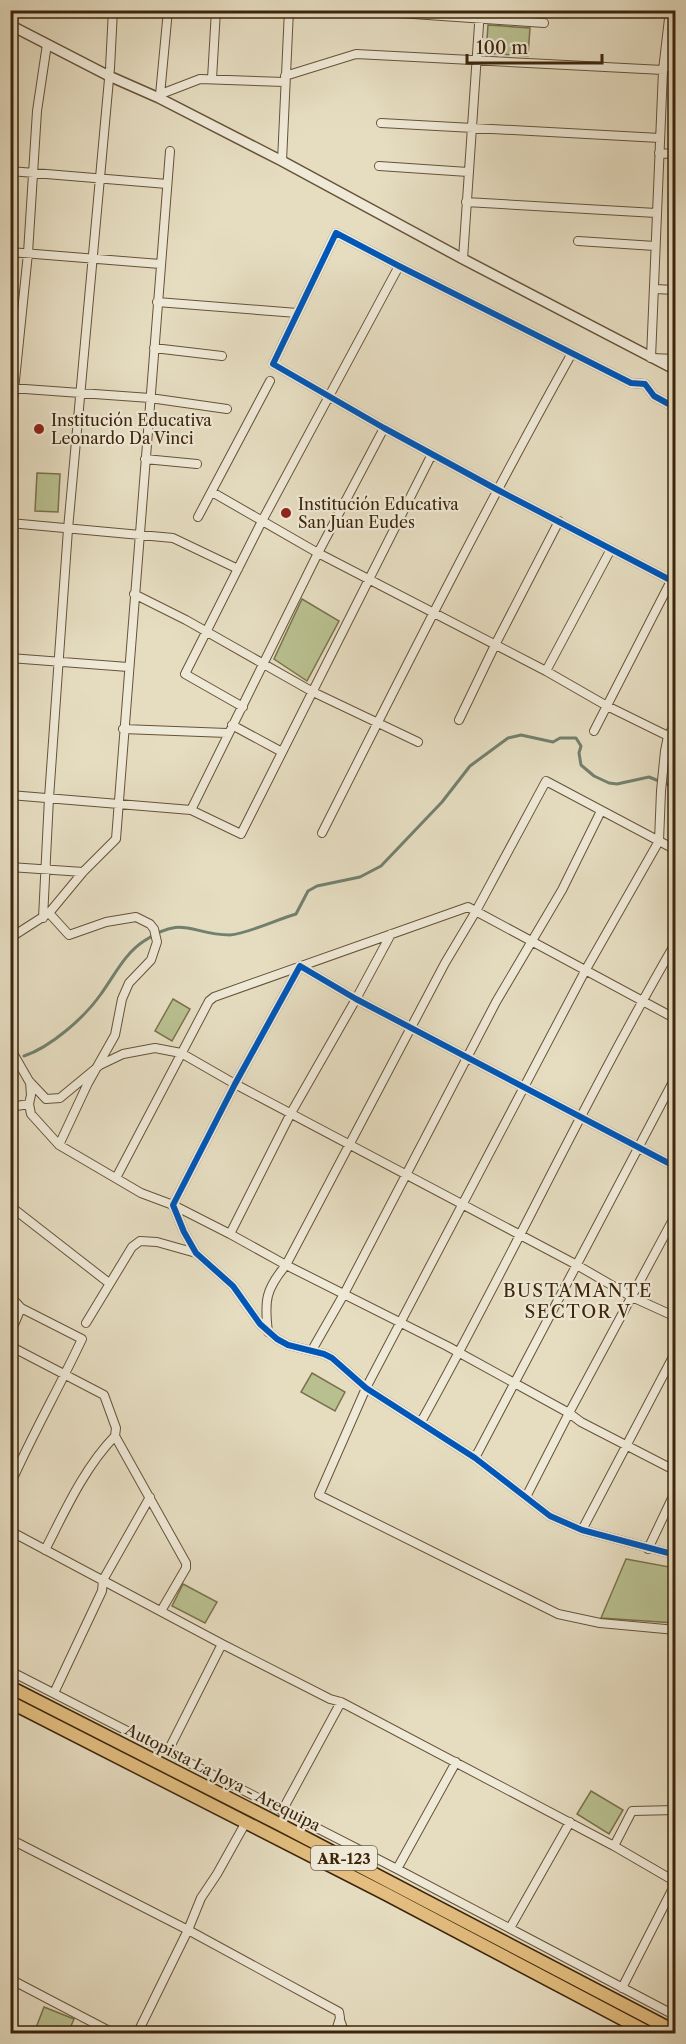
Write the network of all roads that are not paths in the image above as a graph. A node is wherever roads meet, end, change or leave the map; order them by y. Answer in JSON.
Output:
{"nodes":[{"id":1,"x":113,"y":10,"type":"edge"},
{"id":2,"x":168,"y":10,"type":"edge"},
{"id":3,"x":216,"y":10,"type":"edge"},
{"id":4,"x":290,"y":10,"type":"edge"},
{"id":5,"x":356,"y":10,"type":"edge"},
{"id":6,"x":670,"y":10,"type":"edge"},
{"id":7,"x":479,"y":14,"type":"edge"},
{"id":8,"x":544,"y":23,"type":"dead end"},
{"id":9,"x":10,"y":25,"type":"edge"},
{"id":10,"x":47,"y":44,"type":"junction"},
{"id":11,"x":476,"y":60,"type":"junction"},
{"id":12,"x":675,"y":67,"type":"edge"},
{"id":13,"x":664,"y":68,"type":"junction"},
{"id":14,"x":109,"y":76,"type":"junction"},
{"id":15,"x":212,"y":79,"type":"junction"},
{"id":16,"x":285,"y":79,"type":"junction"},
{"id":17,"x":160,"y":96,"type":"junction"},
{"id":18,"x":381,"y":123,"type":"dead end"},
{"id":19,"x":471,"y":127,"type":"junction"},
{"id":20,"x":660,"y":138,"type":"junction"},
{"id":21,"x":170,"y":151,"type":"dead end"},
{"id":22,"x":659,"y":153,"type":"junction"},
{"id":23,"x":675,"y":154,"type":"edge"},
{"id":24,"x":282,"y":161,"type":"junction"},
{"id":25,"x":379,"y":166,"type":"dead end"},
{"id":26,"x":10,"y":171,"type":"edge"},
{"id":27,"x":468,"y":172,"type":"junction"},
{"id":28,"x":34,"y":173,"type":"junction"},
{"id":29,"x":99,"y":178,"type":"junction"},
{"id":30,"x":167,"y":184,"type":"junction"},
{"id":31,"x":466,"y":202,"type":"junction"},
{"id":32,"x":656,"y":213,"type":"junction"},
{"id":33,"x":578,"y":242,"type":"dead end"},
{"id":34,"x":655,"y":246,"type":"junction"},
{"id":35,"x":10,"y":252,"type":"edge"},
{"id":36,"x":28,"y":253,"type":"junction"},
{"id":37,"x":93,"y":258,"type":"junction"},
{"id":38,"x":463,"y":259,"type":"junction"},
{"id":39,"x":160,"y":264,"type":"junction"},
{"id":40,"x":399,"y":266,"type":"junction"},
{"id":41,"x":654,"y":289,"type":"junction"},
{"id":42,"x":675,"y":290,"type":"edge"},
{"id":43,"x":157,"y":302,"type":"junction"},
{"id":44,"x":297,"y":313,"type":"junction"},
{"id":45,"x":154,"y":348,"type":"junction"},
{"id":46,"x":572,"y":352,"type":"junction"},
{"id":47,"x":222,"y":356,"type":"dead end"},
{"id":48,"x":651,"y":358,"type":"junction"},
{"id":49,"x":675,"y":359,"type":"edge"},
{"id":50,"x":675,"y":370,"type":"edge"},
{"id":51,"x":270,"y":381,"type":"dead end"},
{"id":52,"x":12,"y":388,"type":"edge"},
{"id":53,"x":81,"y":392,"type":"junction"},
{"id":54,"x":330,"y":396,"type":"junction"},
{"id":55,"x":150,"y":398,"type":"junction"},
{"id":56,"x":675,"y":408,"type":"edge"},
{"id":57,"x":227,"y":409,"type":"dead end"},
{"id":58,"x":384,"y":428,"type":"junction"},
{"id":59,"x":10,"y":429,"type":"edge"},
{"id":60,"x":432,"y":454,"type":"junction"},
{"id":61,"x":145,"y":459,"type":"junction"},
{"id":62,"x":197,"y":464,"type":"dead end"},
{"id":63,"x":496,"y":489,"type":"junction"},
{"id":64,"x":212,"y":492,"type":"junction"},
{"id":65,"x":198,"y":518,"type":"dead end"},
{"id":66,"x":262,"y":520,"type":"junction"},
{"id":67,"x":560,"y":521,"type":"junction"},
{"id":68,"x":10,"y":523,"type":"edge"},
{"id":69,"x":68,"y":529,"type":"junction"},
{"id":70,"x":139,"y":534,"type":"junction"},
{"id":71,"x":611,"y":549,"type":"junction"},
{"id":72,"x":318,"y":553,"type":"junction"},
{"id":73,"x":238,"y":569,"type":"junction"},
{"id":74,"x":675,"y":571,"type":"edge"},
{"id":75,"x":369,"y":579,"type":"junction"},
{"id":76,"x":673,"y":581,"type":"edge"},
{"id":77,"x":134,"y":594,"type":"junction"},
{"id":78,"x":432,"y":613,"type":"junction"},
{"id":79,"x":206,"y":631,"type":"junction"},
{"id":80,"x":495,"y":645,"type":"junction"},
{"id":81,"x":10,"y":657,"type":"edge"},
{"id":82,"x":60,"y":662,"type":"junction"},
{"id":83,"x":262,"y":663,"type":"junction"},
{"id":84,"x":128,"y":667,"type":"junction"},
{"id":85,"x":546,"y":671,"type":"junction"},
{"id":86,"x":313,"y":692,"type":"junction"},
{"id":87,"x":607,"y":706,"type":"junction"},
{"id":88,"x":243,"y":707,"type":"junction"},
{"id":89,"x":459,"y":720,"type":"dead end"},
{"id":90,"x":377,"y":723,"type":"junction"},
{"id":91,"x":675,"y":723,"type":"edge"},
{"id":92,"x":232,"y":725,"type":"junction"},
{"id":93,"x":123,"y":729,"type":"junction"},
{"id":94,"x":594,"y":731,"type":"dead end"},
{"id":95,"x":227,"y":733,"type":"junction"},
{"id":96,"x":672,"y":737,"type":"edge"},
{"id":97,"x":418,"y":742,"type":"dead end"},
{"id":98,"x":282,"y":752,"type":"junction"},
{"id":99,"x":10,"y":795,"type":"edge"},
{"id":100,"x":49,"y":798,"type":"junction"},
{"id":101,"x":117,"y":804,"type":"junction"},
{"id":102,"x":191,"y":810,"type":"junction"},
{"id":103,"x":601,"y":811,"type":"junction"},
{"id":104,"x":322,"y":833,"type":"dead end"},
{"id":105,"x":659,"y":841,"type":"junction"},
{"id":106,"x":675,"y":850,"type":"edge"},
{"id":107,"x":10,"y":867,"type":"edge"},
{"id":108,"x":45,"y":869,"type":"junction"},
{"id":109,"x":83,"y":872,"type":"junction"},
{"id":110,"x":476,"y":911,"type":"junction"},
{"id":111,"x":46,"y":915,"type":"junction"},
{"id":112,"x":391,"y":934,"type":"junction"},
{"id":113,"x":10,"y":938,"type":"edge"},
{"id":114,"x":532,"y":941,"type":"junction"},
{"id":115,"x":675,"y":942,"type":"edge"},
{"id":116,"x":300,"y":966,"type":"junction"},
{"id":117,"x":585,"y":971,"type":"junction"},
{"id":118,"x":356,"y":999,"type":"junction"},
{"id":119,"x":641,"y":1001,"type":"junction"},
{"id":120,"x":675,"y":1019,"type":"edge"},
{"id":121,"x":410,"y":1027,"type":"junction"},
{"id":122,"x":10,"y":1048,"type":"edge"},
{"id":123,"x":181,"y":1053,"type":"junction"},
{"id":124,"x":467,"y":1057,"type":"junction"},
{"id":125,"x":100,"y":1065,"type":"junction"},
{"id":126,"x":675,"y":1076,"type":"edge"},
{"id":127,"x":29,"y":1081,"type":"junction"},
{"id":128,"x":234,"y":1084,"type":"junction"},
{"id":129,"x":524,"y":1088,"type":"junction"},
{"id":130,"x":29,"y":1104,"type":"junction"},
{"id":131,"x":10,"y":1107,"type":"edge"},
{"id":132,"x":291,"y":1113,"type":"junction"},
{"id":133,"x":580,"y":1118,"type":"junction"},
{"id":134,"x":59,"y":1144,"type":"junction"},
{"id":135,"x":349,"y":1144,"type":"junction"},
{"id":136,"x":637,"y":1148,"type":"junction"},
{"id":137,"x":675,"y":1167,"type":"edge"},
{"id":138,"x":405,"y":1174,"type":"junction"},
{"id":139,"x":116,"y":1178,"type":"junction"},
{"id":140,"x":462,"y":1204,"type":"junction"},
{"id":141,"x":173,"y":1205,"type":"junction"},
{"id":142,"x":10,"y":1206,"type":"edge"},
{"id":143,"x":675,"y":1214,"type":"edge"},
{"id":144,"x":230,"y":1234,"type":"junction"},
{"id":145,"x":519,"y":1235,"type":"junction"},
{"id":146,"x":196,"y":1253,"type":"junction"},
{"id":147,"x":286,"y":1264,"type":"junction"},
{"id":148,"x":575,"y":1264,"type":"junction"},
{"id":149,"x":109,"y":1283,"type":"junction"},
{"id":150,"x":344,"y":1294,"type":"junction"},
{"id":151,"x":10,"y":1296,"type":"edge"},
{"id":152,"x":632,"y":1297,"type":"junction"},
{"id":153,"x":21,"y":1308,"type":"junction"},
{"id":154,"x":675,"y":1317,"type":"edge"},
{"id":155,"x":402,"y":1322,"type":"junction"},
{"id":156,"x":86,"y":1323,"type":"dead end"},
{"id":157,"x":268,"y":1332,"type":"junction"},
{"id":158,"x":10,"y":1334,"type":"edge"},
{"id":159,"x":10,"y":1346,"type":"edge"},
{"id":160,"x":312,"y":1350,"type":"junction"},
{"id":161,"x":675,"y":1352,"type":"edge"},
{"id":162,"x":459,"y":1354,"type":"junction"},
{"id":163,"x":66,"y":1374,"type":"junction"},
{"id":164,"x":513,"y":1383,"type":"junction"},
{"id":165,"x":366,"y":1388,"type":"junction"},
{"id":166,"x":569,"y":1413,"type":"junction"},
{"id":167,"x":421,"y":1422,"type":"junction"},
{"id":168,"x":115,"y":1436,"type":"junction"},
{"id":169,"x":626,"y":1446,"type":"junction"},
{"id":170,"x":475,"y":1458,"type":"junction"},
{"id":171,"x":675,"y":1471,"type":"edge"},
{"id":172,"x":10,"y":1485,"type":"edge"},
{"id":173,"x":675,"y":1490,"type":"edge"},
{"id":174,"x":150,"y":1497,"type":"junction"},
{"id":175,"x":526,"y":1497,"type":"junction"},
{"id":176,"x":582,"y":1530,"type":"junction"},
{"id":177,"x":10,"y":1531,"type":"edge"},
{"id":178,"x":648,"y":1548,"type":"junction"},
{"id":179,"x":45,"y":1550,"type":"junction"},
{"id":180,"x":675,"y":1555,"type":"edge"},
{"id":181,"x":103,"y":1580,"type":"junction"},
{"id":182,"x":161,"y":1611,"type":"junction"},
{"id":183,"x":675,"y":1630,"type":"edge"},
{"id":184,"x":222,"y":1644,"type":"junction"},
{"id":185,"x":10,"y":1671,"type":"edge"},
{"id":186,"x":10,"y":1687,"type":"edge"},
{"id":187,"x":54,"y":1693,"type":"junction"},
{"id":188,"x":11,"y":1702,"type":"edge"},
{"id":189,"x":341,"y":1702,"type":"junction"},
{"id":190,"x":168,"y":1750,"type":"junction"},
{"id":191,"x":456,"y":1762,"type":"junction"},
{"id":192,"x":675,"y":1810,"type":"edge"},
{"id":193,"x":282,"y":1811,"type":"junction"},
{"id":194,"x":246,"y":1822,"type":"junction"},
{"id":195,"x":570,"y":1822,"type":"junction"},
{"id":196,"x":10,"y":1839,"type":"edge"},
{"id":197,"x":614,"y":1846,"type":"junction"},
{"id":198,"x":397,"y":1869,"type":"junction"},
{"id":199,"x":674,"y":1879,"type":"edge"},
{"id":200,"x":510,"y":1928,"type":"junction"},
{"id":201,"x":188,"y":1930,"type":"junction"},
{"id":202,"x":10,"y":1979,"type":"edge"},
{"id":203,"x":622,"y":1988,"type":"junction"},
{"id":204,"x":675,"y":2016,"type":"edge"},
{"id":205,"x":340,"y":2018,"type":"junction"},
{"id":206,"x":675,"y":2032,"type":"edge"},
{"id":207,"x":115,"y":2034,"type":"edge"},
{"id":208,"x":137,"y":2034,"type":"edge"},
{"id":209,"x":335,"y":2034,"type":"edge"},
{"id":210,"x":345,"y":2034,"type":"edge"},
{"id":211,"x":651,"y":2034,"type":"edge"}],
"edges":[{"from":1,"to":14,"type":"street"},
{"from":2,"to":17,"type":"street"},
{"from":3,"to":15,"type":"street"},
{"from":4,"to":16,"type":"street"},
{"from":5,"to":7,"type":"street"},
{"from":6,"to":13,"type":"street"},
{"from":7,"to":8,"type":"street"},
{"from":7,"to":11,"type":"street"},
{"from":9,"to":10,"type":"street"},
{"from":10,"to":14,"type":"street"},
{"from":10,"to":28,"type":"street"},
{"from":11,"to":13,"type":"street"},
{"from":11,"to":16,"type":"street"},
{"from":11,"to":19,"type":"street"},
{"from":12,"to":13,"type":"street"},
{"from":13,"to":20,"type":"street"},
{"from":14,"to":17,"type":"street"},
{"from":14,"to":29,"type":"street"},
{"from":15,"to":16,"type":"street"},
{"from":15,"to":17,"type":"street"},
{"from":16,"to":24,"type":"street"},
{"from":17,"to":24,"type":"street"},
{"from":18,"to":19,"type":"street"},
{"from":19,"to":20,"type":"street"},
{"from":19,"to":27,"type":"street"},
{"from":20,"to":22,"type":"street"},
{"from":21,"to":30,"type":"street"},
{"from":22,"to":23,"type":"street"},
{"from":22,"to":32,"type":"street"},
{"from":24,"to":38,"type":"street"},
{"from":25,"to":27,"type":"street"},
{"from":26,"to":28,"type":"street"},
{"from":27,"to":31,"type":"street"},
{"from":28,"to":29,"type":"street"},
{"from":28,"to":36,"type":"street"},
{"from":29,"to":30,"type":"street"},
{"from":29,"to":37,"type":"street"},
{"from":30,"to":39,"type":"street"},
{"from":31,"to":32,"type":"street"},
{"from":31,"to":38,"type":"street"},
{"from":32,"to":34,"type":"street"},
{"from":33,"to":34,"type":"street"},
{"from":34,"to":41,"type":"street"},
{"from":35,"to":36,"type":"street"},
{"from":36,"to":37,"type":"street"},
{"from":36,"to":52,"type":"street"},
{"from":37,"to":39,"type":"street"},
{"from":37,"to":53,"type":"street"},
{"from":38,"to":48,"type":"street"},
{"from":39,"to":43,"type":"street"},
{"from":40,"to":44,"type":"street"},
{"from":40,"to":46,"type":"street"},
{"from":40,"to":54,"type":"street"},
{"from":41,"to":42,"type":"street"},
{"from":41,"to":48,"type":"street"},
{"from":43,"to":44,"type":"street"},
{"from":43,"to":45,"type":"street"},
{"from":44,"to":54,"type":"street"},
{"from":45,"to":47,"type":"street"},
{"from":45,"to":55,"type":"street"},
{"from":46,"to":56,"type":"street"},
{"from":46,"to":63,"type":"street"},
{"from":48,"to":49,"type":"street"},
{"from":48,"to":50,"type":"street"},
{"from":51,"to":64,"type":"street"},
{"from":52,"to":53,"type":"street"},
{"from":52,"to":59,"type":"street"},
{"from":53,"to":55,"type":"street"},
{"from":53,"to":69,"type":"street"},
{"from":54,"to":58,"type":"street"},
{"from":54,"to":66,"type":"street"},
{"from":55,"to":57,"type":"street"},
{"from":55,"to":61,"type":"street"},
{"from":58,"to":60,"type":"street"},
{"from":58,"to":72,"type":"street"},
{"from":60,"to":63,"type":"street"},
{"from":60,"to":75,"type":"street"},
{"from":61,"to":62,"type":"street"},
{"from":61,"to":70,"type":"street"},
{"from":63,"to":67,"type":"street"},
{"from":63,"to":78,"type":"street"},
{"from":64,"to":65,"type":"street"},
{"from":64,"to":66,"type":"street"},
{"from":66,"to":72,"type":"street"},
{"from":66,"to":73,"type":"street"},
{"from":67,"to":71,"type":"street"},
{"from":67,"to":80,"type":"street"},
{"from":68,"to":69,"type":"street"},
{"from":69,"to":70,"type":"street"},
{"from":69,"to":82,"type":"street"},
{"from":70,"to":73,"type":"street"},
{"from":70,"to":77,"type":"street"},
{"from":71,"to":76,"type":"street"},
{"from":71,"to":85,"type":"street"},
{"from":72,"to":75,"type":"street"},
{"from":72,"to":83,"type":"street"},
{"from":73,"to":79,"type":"street"},
{"from":74,"to":76,"type":"street"},
{"from":75,"to":78,"type":"street"},
{"from":75,"to":86,"type":"street"},
{"from":76,"to":87,"type":"street"},
{"from":77,"to":79,"type":"street"},
{"from":77,"to":84,"type":"street"},
{"from":78,"to":80,"type":"street"},
{"from":78,"to":90,"type":"street"},
{"from":79,"to":83,"type":"street"},
{"from":79,"to":88,"type":"street"},
{"from":80,"to":85,"type":"street"},
{"from":80,"to":89,"type":"street"},
{"from":81,"to":82,"type":"street"},
{"from":82,"to":84,"type":"street"},
{"from":82,"to":100,"type":"street"},
{"from":83,"to":86,"type":"street"},
{"from":83,"to":88,"type":"street"},
{"from":84,"to":93,"type":"street"},
{"from":85,"to":87,"type":"street"},
{"from":86,"to":90,"type":"street"},
{"from":86,"to":98,"type":"street"},
{"from":87,"to":94,"type":"street"},
{"from":87,"to":96,"type":"street"},
{"from":88,"to":92,"type":"street"},
{"from":90,"to":97,"type":"street"},
{"from":90,"to":104,"type":"street"},
{"from":91,"to":96,"type":"street"},
{"from":92,"to":95,"type":"street"},
{"from":92,"to":98,"type":"street"},
{"from":93,"to":95,"type":"street"},
{"from":93,"to":101,"type":"street"},
{"from":95,"to":102,"type":"street"},
{"from":96,"to":105,"type":"street"},
{"from":98,"to":102,"type":"street"},
{"from":99,"to":100,"type":"street"},
{"from":100,"to":101,"type":"street"},
{"from":100,"to":108,"type":"street"},
{"from":101,"to":102,"type":"street"},
{"from":101,"to":109,"type":"street"},
{"from":103,"to":105,"type":"street"},
{"from":103,"to":110,"type":"street"},
{"from":103,"to":114,"type":"street"},
{"from":105,"to":106,"type":"street"},
{"from":105,"to":117,"type":"street"},
{"from":107,"to":108,"type":"street"},
{"from":108,"to":109,"type":"street"},
{"from":108,"to":111,"type":"street"},
{"from":109,"to":111,"type":"street"},
{"from":110,"to":112,"type":"street"},
{"from":110,"to":114,"type":"street"},
{"from":110,"to":121,"type":"street"},
{"from":111,"to":113,"type":"street"},
{"from":111,"to":125,"type":"street"},
{"from":112,"to":116,"type":"street"},
{"from":112,"to":118,"type":"street"},
{"from":114,"to":117,"type":"street"},
{"from":114,"to":124,"type":"street"},
{"from":115,"to":119,"type":"street"},
{"from":116,"to":118,"type":"street"},
{"from":116,"to":123,"type":"street"},
{"from":116,"to":128,"type":"street"},
{"from":117,"to":119,"type":"street"},
{"from":117,"to":129,"type":"street"},
{"from":118,"to":121,"type":"street"},
{"from":118,"to":132,"type":"street"},
{"from":119,"to":120,"type":"street"},
{"from":119,"to":133,"type":"street"},
{"from":121,"to":124,"type":"street"},
{"from":121,"to":135,"type":"street"},
{"from":122,"to":127,"type":"street"},
{"from":123,"to":125,"type":"street"},
{"from":123,"to":128,"type":"street"},
{"from":123,"to":139,"type":"street"},
{"from":124,"to":129,"type":"street"},
{"from":124,"to":138,"type":"street"},
{"from":125,"to":127,"type":"street"},
{"from":125,"to":134,"type":"street"},
{"from":126,"to":136,"type":"street"},
{"from":127,"to":130,"type":"street"},
{"from":128,"to":132,"type":"street"},
{"from":128,"to":141,"type":"street"},
{"from":129,"to":133,"type":"street"},
{"from":129,"to":140,"type":"street"},
{"from":130,"to":131,"type":"street"},
{"from":130,"to":134,"type":"street"},
{"from":132,"to":135,"type":"street"},
{"from":132,"to":144,"type":"street"},
{"from":133,"to":136,"type":"street"},
{"from":133,"to":145,"type":"street"},
{"from":134,"to":139,"type":"street"},
{"from":135,"to":138,"type":"street"},
{"from":135,"to":147,"type":"street"},
{"from":136,"to":137,"type":"street"},
{"from":136,"to":148,"type":"street"},
{"from":138,"to":140,"type":"street"},
{"from":138,"to":150,"type":"street"},
{"from":139,"to":141,"type":"street"},
{"from":140,"to":145,"type":"street"},
{"from":140,"to":155,"type":"street"},
{"from":141,"to":144,"type":"street"},
{"from":141,"to":146,"type":"street"},
{"from":142,"to":149,"type":"street"},
{"from":143,"to":152,"type":"street"},
{"from":144,"to":147,"type":"street"},
{"from":145,"to":148,"type":"street"},
{"from":145,"to":162,"type":"street"},
{"from":146,"to":149,"type":"street"},
{"from":146,"to":157,"type":"street"},
{"from":147,"to":150,"type":"street"},
{"from":147,"to":157,"type":"street"},
{"from":148,"to":152,"type":"street"},
{"from":148,"to":164,"type":"street"},
{"from":149,"to":156,"type":"street"},
{"from":150,"to":155,"type":"street"},
{"from":150,"to":160,"type":"street"},
{"from":151,"to":153,"type":"street"},
{"from":152,"to":154,"type":"street"},
{"from":152,"to":166,"type":"street"},
{"from":153,"to":158,"type":"street"},
{"from":153,"to":163,"type":"street"},
{"from":155,"to":162,"type":"street"},
{"from":155,"to":165,"type":"street"},
{"from":157,"to":160,"type":"street"},
{"from":159,"to":163,"type":"street"},
{"from":160,"to":165,"type":"street"},
{"from":161,"to":169,"type":"street"},
{"from":162,"to":164,"type":"street"},
{"from":162,"to":167,"type":"street"},
{"from":163,"to":168,"type":"street"},
{"from":163,"to":172,"type":"street"},
{"from":164,"to":166,"type":"street"},
{"from":164,"to":170,"type":"street"},
{"from":165,"to":167,"type":"street"},
{"from":165,"to":183,"type":"street"},
{"from":166,"to":169,"type":"street"},
{"from":166,"to":175,"type":"street"},
{"from":167,"to":170,"type":"street"},
{"from":168,"to":174,"type":"street"},
{"from":168,"to":179,"type":"street"},
{"from":169,"to":171,"type":"street"},
{"from":169,"to":176,"type":"street"},
{"from":170,"to":175,"type":"street"},
{"from":173,"to":178,"type":"street"},
{"from":174,"to":181,"type":"street"},
{"from":174,"to":182,"type":"street"},
{"from":175,"to":176,"type":"street"},
{"from":176,"to":178,"type":"street"},
{"from":177,"to":179,"type":"street"},
{"from":178,"to":180,"type":"street"},
{"from":179,"to":181,"type":"street"},
{"from":181,"to":182,"type":"street"},
{"from":181,"to":187,"type":"street"},
{"from":182,"to":184,"type":"street"},
{"from":184,"to":189,"type":"street"},
{"from":184,"to":190,"type":"street"},
{"from":185,"to":187,"type":"street"},
{"from":186,"to":206,"type":"main road","name":"Autopista La Joya - Arequipa","number":"AR-123"},
{"from":187,"to":190,"type":"street"},
{"from":188,"to":194,"type":"main road","name":"Autopista La Joya - Arequipa","number":"AR-123"},
{"from":189,"to":191,"type":"street"},
{"from":189,"to":193,"type":"street"},
{"from":190,"to":193,"type":"street"},
{"from":191,"to":195,"type":"street"},
{"from":191,"to":198,"type":"street"},
{"from":192,"to":197,"type":"street"},
{"from":193,"to":198,"type":"street"},
{"from":194,"to":201,"type":"street"},
{"from":194,"to":211,"type":"main road","name":"Autopista La Joya - Arequipa","number":"AR-123"},
{"from":195,"to":197,"type":"street"},
{"from":195,"to":200,"type":"street"},
{"from":196,"to":201,"type":"street"},
{"from":197,"to":199,"type":"street"},
{"from":198,"to":200,"type":"street"},
{"from":199,"to":203,"type":"street"},
{"from":200,"to":203,"type":"street"},
{"from":201,"to":205,"type":"street"},
{"from":201,"to":208,"type":"street"},
{"from":202,"to":207,"type":"street"},
{"from":203,"to":204,"type":"street"},
{"from":205,"to":209,"type":"street"},
{"from":205,"to":210,"type":"street"}]}
